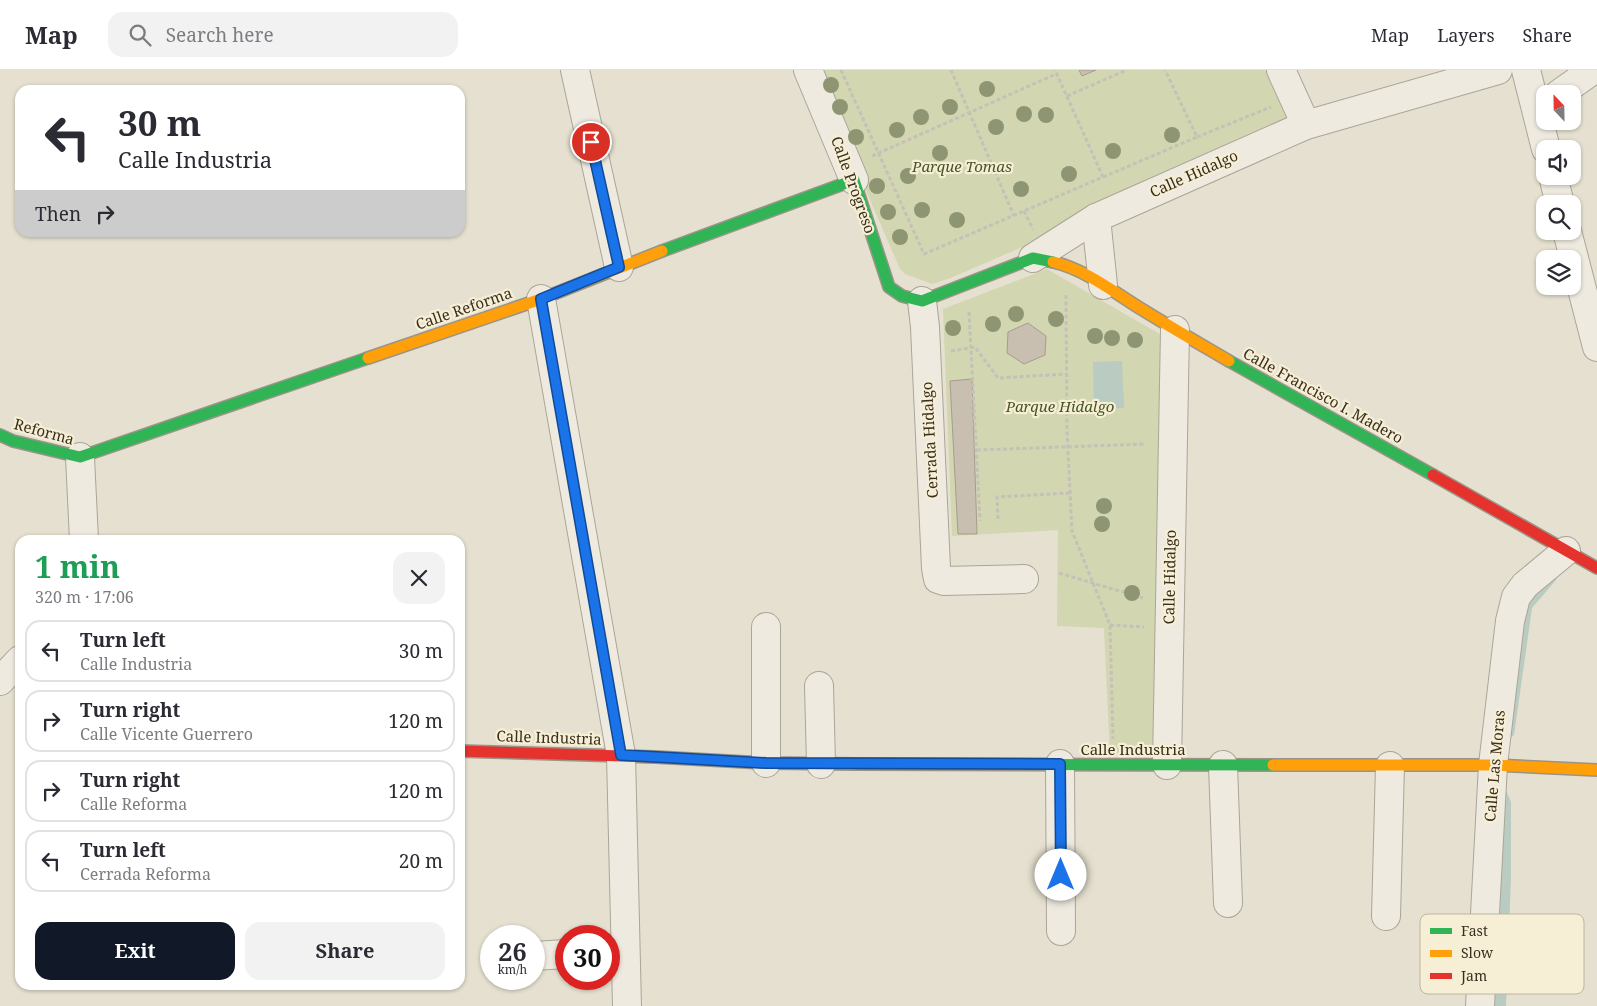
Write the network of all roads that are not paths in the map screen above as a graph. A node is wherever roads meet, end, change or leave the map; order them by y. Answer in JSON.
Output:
{"nodes":[{"id":1,"x":575,"y":70,"type":"edge"},
{"id":2,"x":808,"y":70,"type":"edge"},
{"id":3,"x":1281,"y":70,"type":"edge"},
{"id":4,"x":1498,"y":70,"type":"edge"},
{"id":5,"x":1526,"y":70,"type":"edge"},
{"id":6,"x":1593,"y":70,"type":"edge"},
{"id":7,"x":1572,"y":85,"type":"edge"},
{"id":8,"x":1536,"y":95,"type":"edge"},
{"id":9,"x":1306,"y":124,"type":"junction"},
{"id":10,"x":851,"y":174,"type":"junction"},
{"id":11,"x":1096,"y":218,"type":"junction"},
{"id":12,"x":1569,"y":240,"type":"edge"},
{"id":13,"x":1033,"y":258,"type":"junction"},
{"id":14,"x":619,"y":267,"type":"junction"},
{"id":15,"x":1103,"y":285,"type":"junction"},
{"id":16,"x":541,"y":299,"type":"junction"},
{"id":17,"x":916,"y":308,"type":"junction"},
{"id":18,"x":1175,"y":330,"type":"junction"},
{"id":19,"x":1597,"y":347,"type":"edge"},
{"id":20,"x":0,"y":435,"type":"edge"},
{"id":21,"x":80,"y":457,"type":"junction"},
{"id":22,"x":84,"y":535,"type":"edge"},
{"id":23,"x":1566,"y":551,"type":"junction"},
{"id":24,"x":1597,"y":568,"type":"edge"},
{"id":25,"x":1024,"y":579,"type":"dead end"},
{"id":26,"x":766,"y":627,"type":"dead end"},
{"id":27,"x":15,"y":665,"type":"edge"},
{"id":28,"x":0,"y":681,"type":"edge"},
{"id":29,"x":819,"y":686,"type":"dead end"},
{"id":30,"x":465,"y":751,"type":"edge"},
{"id":31,"x":621,"y":755,"type":"junction"},
{"id":32,"x":766,"y":763,"type":"junction"},
{"id":33,"x":821,"y":764,"type":"junction"},
{"id":34,"x":1060,"y":764,"type":"junction"},
{"id":35,"x":1167,"y":765,"type":"junction"},
{"id":36,"x":1223,"y":765,"type":"junction"},
{"id":37,"x":1493,"y":765,"type":"junction"},
{"id":38,"x":1390,"y":766,"type":"junction"},
{"id":39,"x":1597,"y":770,"type":"edge"},
{"id":40,"x":1228,"y":903,"type":"dead end"},
{"id":41,"x":1485,"y":914,"type":"edge"},
{"id":42,"x":1386,"y":916,"type":"dead end"},
{"id":43,"x":618,"y":925,"type":"edge"},
{"id":44,"x":1061,"y":931,"type":"dead end"},
{"id":45,"x":620,"y":964,"type":"edge"},
{"id":46,"x":627,"y":1006,"type":"edge"}],
"edges":[{"from":1,"to":14,"type":"street"},
{"from":2,"to":10,"type":"street","name":"Calle Progreso"},
{"from":3,"to":9,"type":"street"},
{"from":4,"to":9,"type":"street","name":"Calle Hidalgo"},
{"from":5,"to":8,"type":"street"},
{"from":6,"to":7,"type":"street"},
{"from":9,"to":11,"type":"street","name":"Calle Hidalgo"},
{"from":10,"to":14,"type":"main road","name":"Calle Reforma"},
{"from":10,"to":17,"type":"main road","name":"Calle Progreso"},
{"from":11,"to":13,"type":"street","name":"Calle Hidalgo"},
{"from":11,"to":15,"type":"street"},
{"from":12,"to":19,"type":"street"},
{"from":13,"to":15,"type":"main road","name":"Calle Francisco I. Madero"},
{"from":13,"to":17,"type":"main road","name":"Calle Hidalgo"},
{"from":14,"to":16,"type":"main road","name":"Calle Reforma"},
{"from":15,"to":18,"type":"main road","name":"Calle Francisco I. Madero"},
{"from":16,"to":21,"type":"main road","name":"Calle Reforma"},
{"from":16,"to":31,"type":"street"},
{"from":17,"to":25,"type":"street","name":"Cerrada Hidalgo"},
{"from":18,"to":23,"type":"main road","name":"Calle Francisco I. Madero"},
{"from":18,"to":35,"type":"street","name":"Calle Hidalgo"},
{"from":20,"to":21,"type":"main road","name":"Reforma"},
{"from":21,"to":22,"type":"street"},
{"from":23,"to":24,"type":"main road","name":"Calle Francisco I. Madero"},
{"from":23,"to":37,"type":"street","name":"Calle Las Moras"},
{"from":26,"to":32,"type":"street"},
{"from":27,"to":28,"type":"street"},
{"from":29,"to":33,"type":"street"},
{"from":30,"to":31,"type":"main road","name":"Calle Industria"},
{"from":31,"to":32,"type":"main road","name":"Calle Industria"},
{"from":31,"to":43,"type":"street"},
{"from":32,"to":33,"type":"main road","name":"Calle Industria"},
{"from":33,"to":34,"type":"main road","name":"Calle Industria"},
{"from":34,"to":35,"type":"main road","name":"Calle Industria"},
{"from":34,"to":44,"type":"street"},
{"from":35,"to":36,"type":"main road","name":"Calle Industria"},
{"from":36,"to":38,"type":"main road","name":"Calle Industria"},
{"from":36,"to":40,"type":"street"},
{"from":37,"to":38,"type":"main road","name":"Calle Industria"},
{"from":37,"to":39,"type":"main road","name":"Calle Industria"},
{"from":37,"to":41,"type":"street","name":"Calle Las Moras"},
{"from":38,"to":42,"type":"street"},
{"from":45,"to":46,"type":"street"}]}
